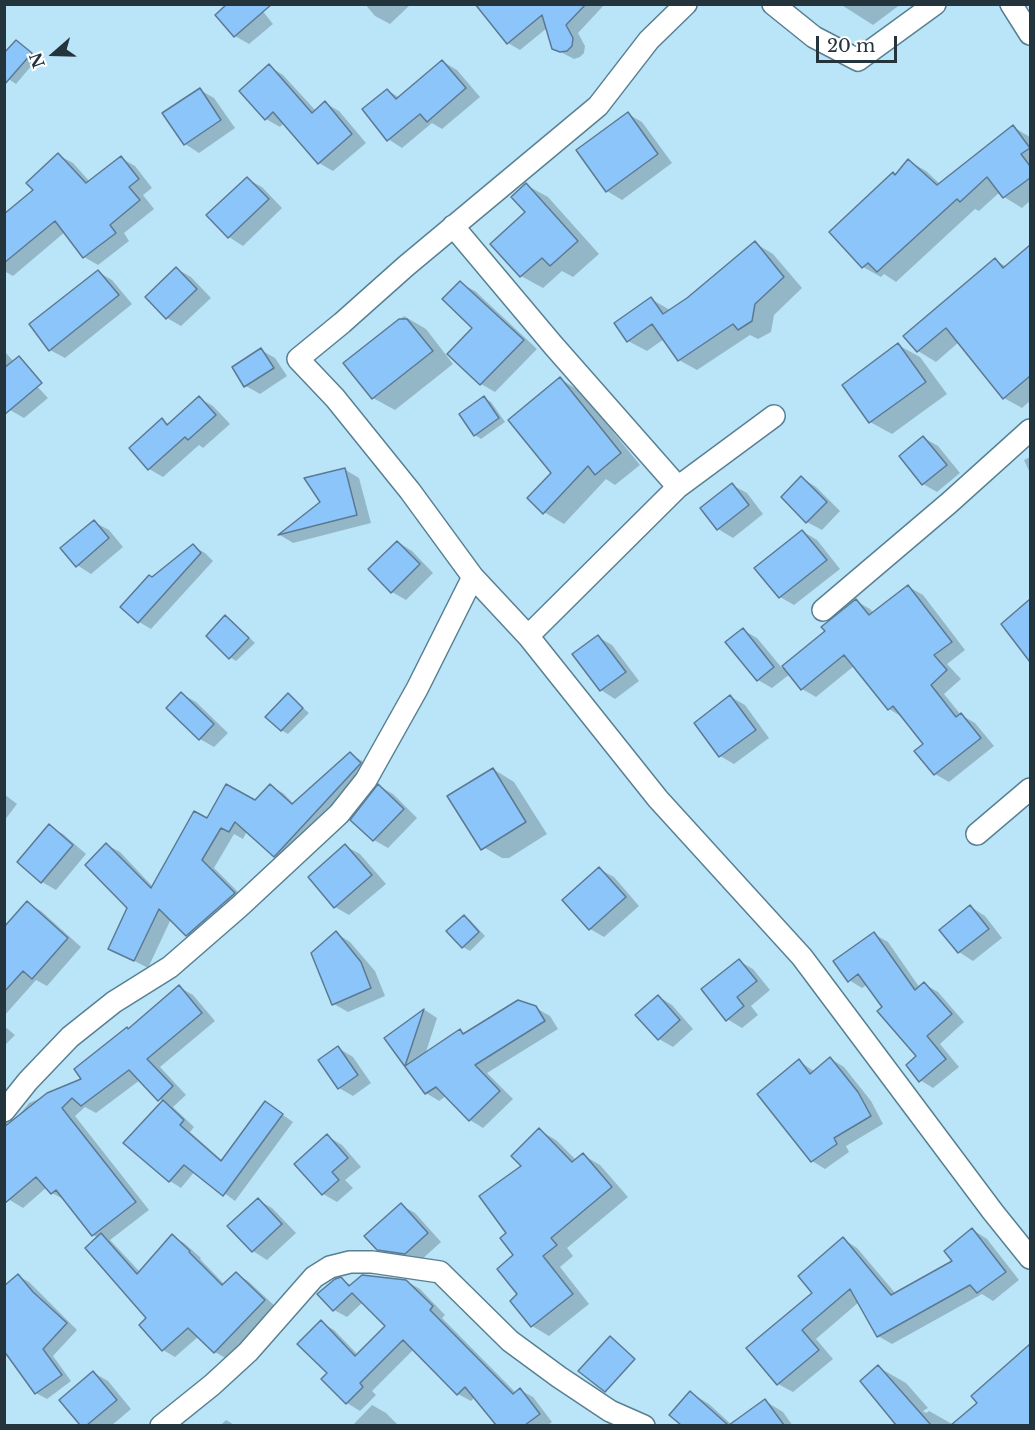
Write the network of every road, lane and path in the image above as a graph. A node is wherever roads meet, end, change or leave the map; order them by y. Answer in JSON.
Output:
{"nodes":[{"id":1,"x":686,"y":4,"type":"edge"},
{"id":2,"x":773,"y":4,"type":"edge"},
{"id":3,"x":935,"y":4,"type":"edge"},
{"id":4,"x":1011,"y":4,"type":"edge"},
{"id":5,"x":1030,"y":34,"type":"edge"},
{"id":6,"x":453,"y":226,"type":"junction"},
{"id":7,"x":774,"y":416,"type":"dead end"},
{"id":8,"x":1030,"y":430,"type":"edge"},
{"id":9,"x":678,"y":488,"type":"junction"},
{"id":10,"x":473,"y":577,"type":"junction"},
{"id":11,"x":823,"y":610,"type":"dead end"},
{"id":12,"x":528,"y":636,"type":"junction"},
{"id":13,"x":1030,"y":789,"type":"edge"},
{"id":14,"x":977,"y":834,"type":"dead end"},
{"id":15,"x":4,"y":1111,"type":"edge"},
{"id":16,"x":1030,"y":1258,"type":"edge"},
{"id":17,"x":161,"y":1425,"type":"edge"},
{"id":18,"x":644,"y":1425,"type":"edge"}],
"edges":[{"from":1,"to":6,"type":"street"},
{"from":2,"to":3,"type":"street"},
{"from":4,"to":5,"type":"street"},
{"from":6,"to":9,"type":"street"},
{"from":6,"to":10,"type":"street"},
{"from":7,"to":9,"type":"street"},
{"from":8,"to":11,"type":"street"},
{"from":9,"to":12,"type":"street"},
{"from":10,"to":12,"type":"street"},
{"from":10,"to":15,"type":"street"},
{"from":12,"to":16,"type":"street"},
{"from":13,"to":14,"type":"street"},
{"from":17,"to":18,"type":"street"}]}
